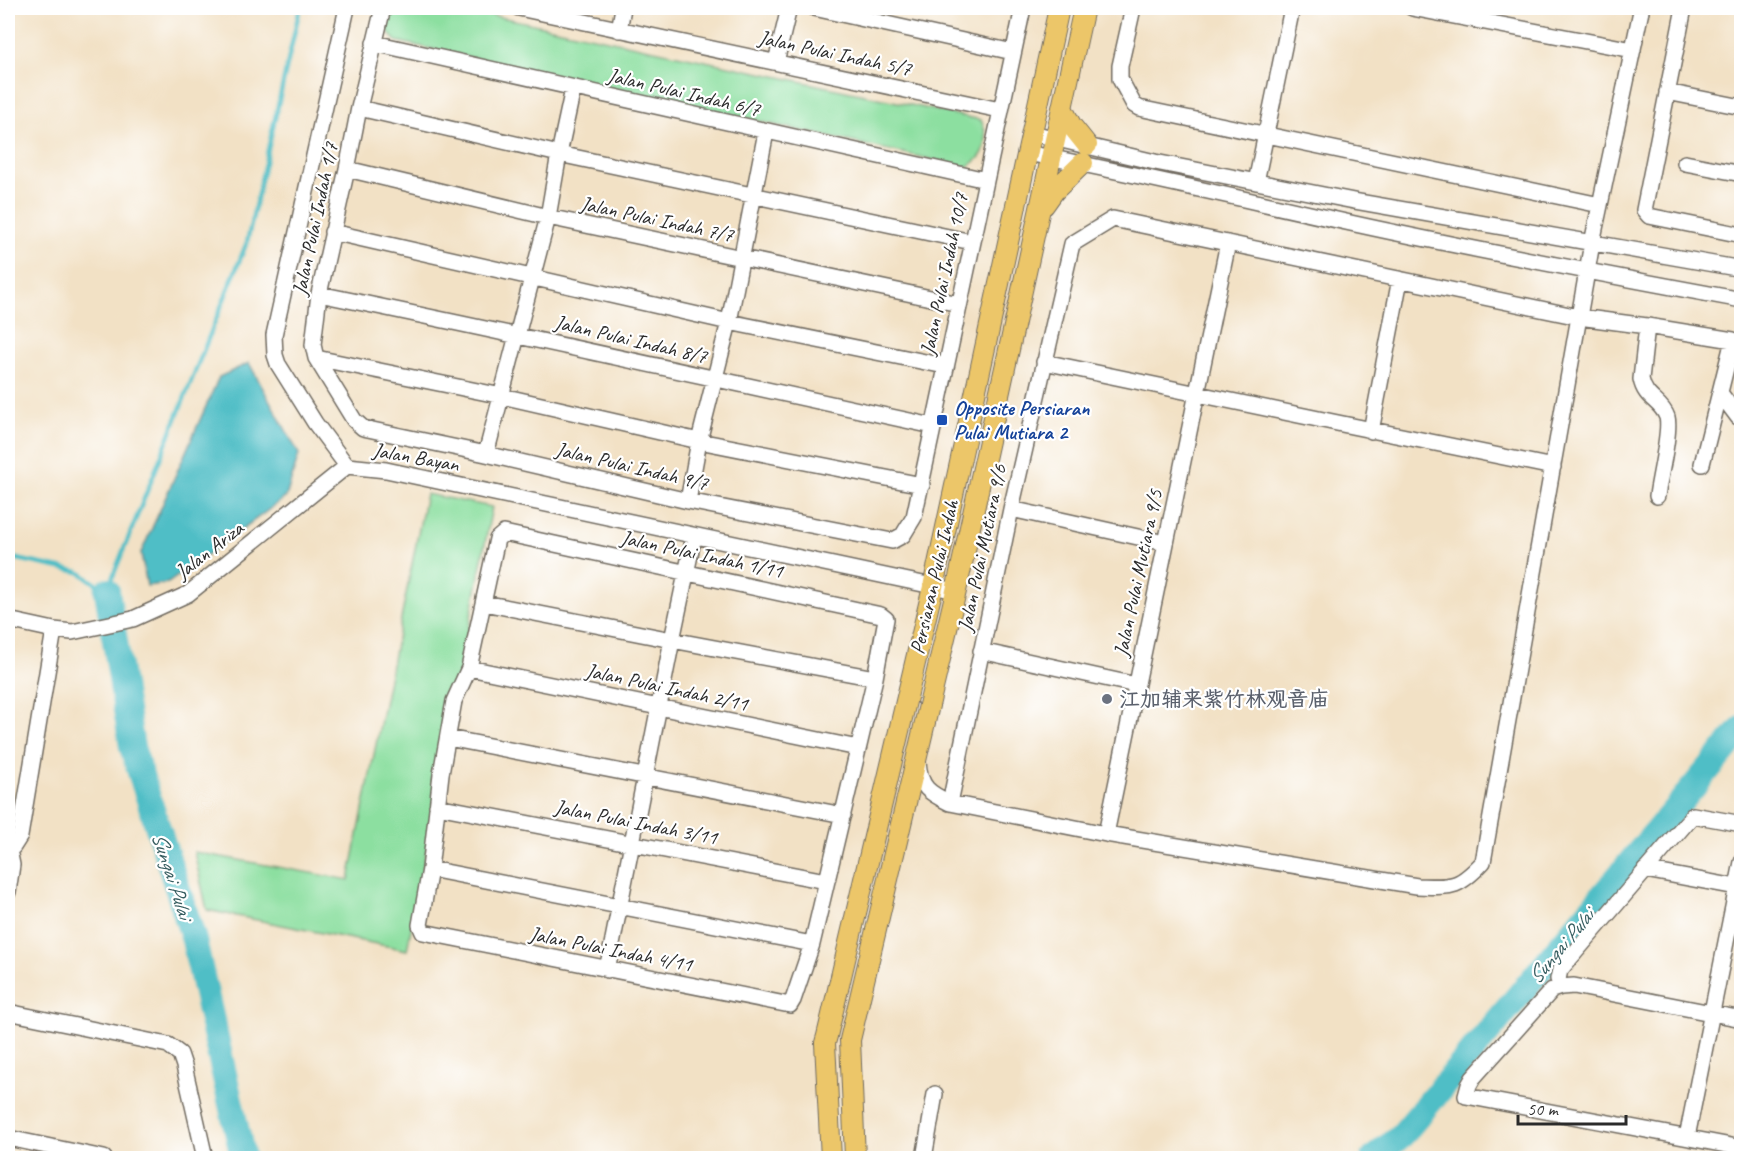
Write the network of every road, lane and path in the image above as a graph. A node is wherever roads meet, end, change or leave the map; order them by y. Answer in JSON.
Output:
{"nodes":[{"id":1,"x":347,"y":8,"type":"edge"},
{"id":2,"x":380,"y":8,"type":"edge"},
{"id":3,"x":519,"y":8,"type":"edge"},
{"id":4,"x":623,"y":8,"type":"edge"},
{"id":5,"x":789,"y":8,"type":"edge"},
{"id":6,"x":814,"y":8,"type":"edge"},
{"id":7,"x":1023,"y":8,"type":"edge"},
{"id":8,"x":1059,"y":8,"type":"edge"},
{"id":9,"x":1084,"y":8,"type":"edge"},
{"id":10,"x":1133,"y":8,"type":"edge"},
{"id":11,"x":1292,"y":8,"type":"edge"},
{"id":12,"x":1412,"y":8,"type":"edge"},
{"id":13,"x":1684,"y":8,"type":"edge"},
{"id":14,"x":1641,"y":11,"type":"dead end"},
{"id":15,"x":619,"y":30,"type":"junction"},
{"id":16,"x":374,"y":43,"type":"junction"},
{"id":17,"x":1633,"y":50,"type":"junction"},
{"id":18,"x":1013,"y":52,"type":"junction"},
{"id":19,"x":776,"y":62,"type":"junction"},
{"id":20,"x":573,"y":89,"type":"junction"},
{"id":21,"x":1667,"y":92,"type":"junction"},
{"id":22,"x":1742,"y":107,"type":"edge"},
{"id":23,"x":359,"y":108,"type":"junction"},
{"id":24,"x":1062,"y":108,"type":"junction"},
{"id":25,"x":1000,"y":110,"type":"junction"},
{"id":26,"x":766,"y":132,"type":"junction"},
{"id":27,"x":1032,"y":133,"type":"junction"},
{"id":28,"x":1266,"y":135,"type":"junction"},
{"id":29,"x":1054,"y":148,"type":"junction"},
{"id":30,"x":1027,"y":153,"type":"junction"},
{"id":31,"x":559,"y":154,"type":"junction"},
{"id":32,"x":1085,"y":154,"type":"junction"},
{"id":33,"x":1685,"y":163,"type":"dead end"},
{"id":34,"x":347,"y":169,"type":"junction"},
{"id":35,"x":1742,"y":174,"type":"edge"},
{"id":36,"x":986,"y":180,"type":"junction"},
{"id":37,"x":1256,"y":182,"type":"junction"},
{"id":38,"x":755,"y":195,"type":"junction"},
{"id":39,"x":1600,"y":205,"type":"junction"},
{"id":40,"x":1040,"y":210,"type":"junction"},
{"id":41,"x":548,"y":217,"type":"junction"},
{"id":42,"x":332,"y":232,"type":"junction"},
{"id":43,"x":1742,"y":235,"type":"edge"},
{"id":44,"x":972,"y":242,"type":"junction"},
{"id":45,"x":1228,"y":243,"type":"junction"},
{"id":46,"x":1592,"y":243,"type":"junction"},
{"id":47,"x":742,"y":258,"type":"junction"},
{"id":48,"x":1742,"y":270,"type":"edge"},
{"id":49,"x":1587,"y":271,"type":"junction"},
{"id":50,"x":532,"y":278,"type":"junction"},
{"id":51,"x":1400,"y":279,"type":"junction"},
{"id":52,"x":319,"y":294,"type":"junction"},
{"id":53,"x":1742,"y":300,"type":"edge"},
{"id":54,"x":958,"y":304,"type":"junction"},
{"id":55,"x":1579,"y":317,"type":"junction"},
{"id":56,"x":729,"y":322,"type":"junction"},
{"id":57,"x":1647,"y":326,"type":"junction"},
{"id":58,"x":518,"y":335,"type":"junction"},
{"id":59,"x":1737,"y":342,"type":"edge"},
{"id":60,"x":316,"y":358,"type":"junction"},
{"id":61,"x":1044,"y":363,"type":"junction"},
{"id":62,"x":945,"y":366,"type":"junction"},
{"id":63,"x":715,"y":380,"type":"junction"},
{"id":64,"x":1197,"y":393,"type":"junction"},
{"id":65,"x":1719,"y":393,"type":"junction"},
{"id":66,"x":502,"y":396,"type":"junction"},
{"id":67,"x":1742,"y":419,"type":"edge"},
{"id":68,"x":933,"y":426,"type":"junction"},
{"id":69,"x":363,"y":428,"type":"joint"},
{"id":70,"x":1371,"y":431,"type":"junction"},
{"id":71,"x":699,"y":441,"type":"junction"},
{"id":72,"x":486,"y":454,"type":"junction"},
{"id":73,"x":1702,"y":464,"type":"dead end"},
{"id":74,"x":347,"y":466,"type":"junction"},
{"id":75,"x":1553,"y":467,"type":"junction"},
{"id":76,"x":922,"y":485,"type":"junction"},
{"id":77,"x":1656,"y":496,"type":"dead end"},
{"id":78,"x":688,"y":501,"type":"junction"},
{"id":79,"x":1011,"y":509,"type":"junction"},
{"id":80,"x":694,"y":536,"type":"junction"},
{"id":81,"x":892,"y":541,"type":"joint"},
{"id":82,"x":1166,"y":543,"type":"junction"},
{"id":83,"x":686,"y":571,"type":"junction"},
{"id":84,"x":933,"y":587,"type":"junction"},
{"id":85,"x":956,"y":591,"type":"junction"},
{"id":86,"x":484,"y":603,"type":"junction"},
{"id":87,"x":8,"y":621,"type":"edge"},
{"id":88,"x":54,"y":630,"type":"junction"},
{"id":89,"x":672,"y":640,"type":"junction"},
{"id":90,"x":981,"y":651,"type":"junction"},
{"id":91,"x":469,"y":668,"type":"junction"},
{"id":92,"x":875,"y":678,"type":"junction"},
{"id":93,"x":1136,"y":685,"type":"junction"},
{"id":94,"x":660,"y":707,"type":"junction"},
{"id":95,"x":448,"y":738,"type":"junction"},
{"id":96,"x":858,"y":748,"type":"junction"},
{"id":97,"x":918,"y":753,"type":"junction"},
{"id":98,"x":646,"y":776,"type":"junction"},
{"id":99,"x":950,"y":803,"type":"junction"},
{"id":100,"x":437,"y":806,"type":"junction"},
{"id":101,"x":843,"y":815,"type":"junction"},
{"id":102,"x":1742,"y":824,"type":"edge"},
{"id":103,"x":1106,"y":834,"type":"junction"},
{"id":104,"x":633,"y":843,"type":"junction"},
{"id":105,"x":8,"y":850,"type":"edge"},
{"id":106,"x":1742,"y":862,"type":"edge"},
{"id":107,"x":430,"y":868,"type":"junction"},
{"id":108,"x":1645,"y":870,"type":"junction"},
{"id":109,"x":826,"y":880,"type":"junction"},
{"id":110,"x":8,"y":886,"type":"edge"},
{"id":111,"x":1739,"y":887,"type":"edge"},
{"id":112,"x":621,"y":906,"type":"junction"},
{"id":113,"x":812,"y":944,"type":"junction"},
{"id":114,"x":607,"y":970,"type":"junction"},
{"id":115,"x":1561,"y":987,"type":"junction"},
{"id":116,"x":8,"y":1012,"type":"edge"},
{"id":117,"x":1713,"y":1014,"type":"junction"},
{"id":118,"x":1742,"y":1019,"type":"edge"},
{"id":119,"x":935,"y":1094,"type":"dead end"},
{"id":120,"x":852,"y":1112,"type":"junction"},
{"id":121,"x":1688,"y":1137,"type":"junction"},
{"id":122,"x":8,"y":1138,"type":"edge"},
{"id":123,"x":1742,"y":1148,"type":"edge"},
{"id":124,"x":104,"y":1158,"type":"edge"},
{"id":125,"x":205,"y":1158,"type":"edge"},
{"id":126,"x":831,"y":1158,"type":"edge"},
{"id":127,"x":845,"y":1158,"type":"edge"},
{"id":128,"x":855,"y":1158,"type":"edge"},
{"id":129,"x":924,"y":1158,"type":"edge"}],
"edges":[{"from":1,"to":74,"type":"street","name":"Jalan Bayan"},
{"from":2,"to":16,"type":"street","name":"Jalan Pulai Indah 1/7"},
{"from":3,"to":15,"type":"street","name":"Jalan Pulai Indah 5/7"},
{"from":4,"to":15,"type":"street"},
{"from":5,"to":19,"type":"street"},
{"from":6,"to":18,"type":"street"},
{"from":7,"to":18,"type":"street","name":"Jalan Pulai Indah 10/7"},
{"from":8,"to":27,"type":"main road","name":"Persiaran Pulai Indah"},
{"from":9,"to":24,"type":"main road","name":"Persiaran Pulai Indah"},
{"from":10,"to":28,"type":"street"},
{"from":11,"to":28,"type":"street"},
{"from":12,"to":17,"type":"street"},
{"from":13,"to":21,"type":"street"},
{"from":14,"to":17,"type":"street"},
{"from":15,"to":19,"type":"street","name":"Jalan Pulai Indah 5/7"},
{"from":16,"to":20,"type":"street","name":"Jalan Pulai Indah 6/7"},
{"from":16,"to":23,"type":"street","name":"Jalan Pulai Indah 1/7"},
{"from":17,"to":39,"type":"street"},
{"from":18,"to":25,"type":"street","name":"Jalan Pulai Indah 10/7"},
{"from":19,"to":25,"type":"street","name":"Jalan Pulai Indah 5/7"},
{"from":20,"to":26,"type":"street","name":"Jalan Pulai Indah 6/7"},
{"from":20,"to":31,"type":"street"},
{"from":21,"to":22,"type":"street"},
{"from":21,"to":43,"type":"street"},
{"from":23,"to":31,"type":"street"},
{"from":23,"to":34,"type":"street","name":"Jalan Pulai Indah 1/7"},
{"from":24,"to":29,"type":"main road","name":"Persiaran Pulai Indah"},
{"from":24,"to":32,"type":"main road"},
{"from":25,"to":36,"type":"street","name":"Jalan Pulai Indah 10/7"},
{"from":26,"to":36,"type":"street","name":"Jalan Pulai Indah 6/7"},
{"from":26,"to":38,"type":"street"},
{"from":27,"to":29,"type":"street"},
{"from":27,"to":30,"type":"main road","name":"Persiaran Pulai Indah"},
{"from":28,"to":37,"type":"street"},
{"from":28,"to":39,"type":"street"},
{"from":29,"to":30,"type":"street"},
{"from":29,"to":32,"type":"street"},
{"from":29,"to":40,"type":"main road","name":"Persiaran Pulai Indah"},
{"from":30,"to":84,"type":"main road","name":"Persiaran Pulai Indah"},
{"from":31,"to":38,"type":"street"},
{"from":31,"to":41,"type":"street"},
{"from":32,"to":37,"type":"street"},
{"from":32,"to":40,"type":"main road"},
{"from":32,"to":49,"type":"street"},
{"from":33,"to":35,"type":"street"},
{"from":34,"to":41,"type":"street","name":"Jalan Pulai Indah 7/7"},
{"from":34,"to":42,"type":"street","name":"Jalan Pulai Indah 1/7"},
{"from":36,"to":44,"type":"street","name":"Jalan Pulai Indah 10/7"},
{"from":37,"to":46,"type":"street"},
{"from":38,"to":44,"type":"street"},
{"from":38,"to":47,"type":"street"},
{"from":39,"to":46,"type":"street"},
{"from":40,"to":85,"type":"main road","name":"Persiaran Pulai Indah"},
{"from":41,"to":47,"type":"street","name":"Jalan Pulai Indah 7/7"},
{"from":41,"to":50,"type":"street"},
{"from":42,"to":50,"type":"street"},
{"from":42,"to":52,"type":"street","name":"Jalan Pulai Indah 1/7"},
{"from":44,"to":54,"type":"street","name":"Jalan Pulai Indah 10/7"},
{"from":45,"to":51,"type":"street"},
{"from":45,"to":61,"type":"street","name":"Jalan Pulai Mutiara 9/6"},
{"from":45,"to":64,"type":"street","name":"Jalan Pulai Mutiara 9/5"},
{"from":46,"to":48,"type":"street"},
{"from":46,"to":49,"type":"street"},
{"from":47,"to":54,"type":"street","name":"Jalan Pulai Indah 7/7"},
{"from":47,"to":56,"type":"street"},
{"from":49,"to":53,"type":"street"},
{"from":49,"to":55,"type":"street"},
{"from":50,"to":56,"type":"street"},
{"from":50,"to":58,"type":"street"},
{"from":51,"to":55,"type":"street"},
{"from":51,"to":70,"type":"street"},
{"from":52,"to":58,"type":"street","name":"Jalan Pulai Indah 8/7"},
{"from":52,"to":60,"type":"street","name":"Jalan Pulai Indah 1/7"},
{"from":54,"to":62,"type":"street","name":"Jalan Pulai Indah 10/7"},
{"from":55,"to":57,"type":"street"},
{"from":55,"to":75,"type":"street"},
{"from":56,"to":62,"type":"street"},
{"from":56,"to":63,"type":"street"},
{"from":57,"to":59,"type":"street"},
{"from":57,"to":77,"type":"street"},
{"from":58,"to":63,"type":"street","name":"Jalan Pulai Indah 8/7"},
{"from":58,"to":66,"type":"street"},
{"from":59,"to":65,"type":"street"},
{"from":60,"to":66,"type":"street"},
{"from":60,"to":69,"type":"street","name":"Jalan Pulai Indah 1/7"},
{"from":61,"to":64,"type":"street"},
{"from":61,"to":79,"type":"street","name":"Jalan Pulai Mutiara 9/6"},
{"from":62,"to":68,"type":"street","name":"Jalan Pulai Indah 10/7"},
{"from":63,"to":68,"type":"street","name":"Jalan Pulai Indah 8/7"},
{"from":63,"to":71,"type":"street"},
{"from":64,"to":70,"type":"street"},
{"from":64,"to":82,"type":"street","name":"Jalan Pulai Mutiara 9/5"},
{"from":65,"to":67,"type":"street"},
{"from":65,"to":73,"type":"street"},
{"from":66,"to":71,"type":"street"},
{"from":66,"to":72,"type":"street"},
{"from":68,"to":76,"type":"street","name":"Jalan Pulai Indah 10/7"},
{"from":69,"to":72,"type":"street","name":"Jalan Pulai Indah 9/7"},
{"from":70,"to":75,"type":"street"},
{"from":71,"to":76,"type":"street"},
{"from":71,"to":78,"type":"street"},
{"from":72,"to":78,"type":"street","name":"Jalan Pulai Indah 9/7"},
{"from":74,"to":80,"type":"street","name":"Jalan Bayan"},
{"from":74,"to":88,"type":"street","name":"Jalan Ariza"},
{"from":75,"to":103,"type":"street"},
{"from":76,"to":81,"type":"street","name":"Jalan Pulai Indah 10/7"},
{"from":78,"to":81,"type":"street","name":"Jalan Pulai Indah 9/7"},
{"from":79,"to":82,"type":"street"},
{"from":79,"to":90,"type":"street","name":"Jalan Pulai Mutiara 9/6"},
{"from":80,"to":83,"type":"street"},
{"from":80,"to":84,"type":"street","name":"Jalan Bayan"},
{"from":82,"to":93,"type":"street","name":"Jalan Pulai Mutiara 9/5"},
{"from":83,"to":86,"type":"street","name":"Jalan Pulai Indah 1/11"},
{"from":83,"to":89,"type":"street"},
{"from":83,"to":92,"type":"street","name":"Jalan Pulai Indah 1/11"},
{"from":84,"to":85,"type":"street","name":"Jalan Bayan"},
{"from":84,"to":126,"type":"main road","name":"Persiaran Pulai Indah"},
{"from":85,"to":97,"type":"main road","name":"Persiaran Pulai Indah"},
{"from":86,"to":89,"type":"street"},
{"from":86,"to":91,"type":"street"},
{"from":87,"to":88,"type":"street","name":"Jalan Ariza"},
{"from":88,"to":105,"type":"street"},
{"from":89,"to":92,"type":"street"},
{"from":89,"to":94,"type":"street"},
{"from":90,"to":93,"type":"street"},
{"from":90,"to":99,"type":"street","name":"Jalan Pulai Mutiara 9/6"},
{"from":91,"to":94,"type":"street","name":"Jalan Pulai Indah 2/11"},
{"from":91,"to":95,"type":"street"},
{"from":92,"to":96,"type":"street"},
{"from":93,"to":103,"type":"street","name":"Jalan Pulai Mutiara 9/5"},
{"from":94,"to":96,"type":"street","name":"Jalan Pulai Indah 2/11"},
{"from":94,"to":98,"type":"street"},
{"from":95,"to":98,"type":"street"},
{"from":95,"to":100,"type":"street"},
{"from":96,"to":101,"type":"street"},
{"from":97,"to":99,"type":"street"},
{"from":97,"to":120,"type":"main road","name":"Persiaran Pulai Indah"},
{"from":98,"to":101,"type":"street"},
{"from":98,"to":104,"type":"street"},
{"from":99,"to":103,"type":"street"},
{"from":100,"to":104,"type":"street","name":"Jalan Pulai Indah 3/11"},
{"from":100,"to":107,"type":"street"},
{"from":101,"to":109,"type":"street"},
{"from":102,"to":108,"type":"street"},
{"from":104,"to":109,"type":"street","name":"Jalan Pulai Indah 3/11"},
{"from":104,"to":112,"type":"street"},
{"from":105,"to":110,"type":"street"},
{"from":106,"to":111,"type":"street"},
{"from":107,"to":112,"type":"street"},
{"from":107,"to":114,"type":"street","name":"Jalan Pulai Indah 4/11"},
{"from":108,"to":111,"type":"street"},
{"from":108,"to":115,"type":"street"},
{"from":109,"to":113,"type":"street"},
{"from":111,"to":117,"type":"street"},
{"from":112,"to":113,"type":"street"},
{"from":112,"to":114,"type":"street"},
{"from":113,"to":114,"type":"street","name":"Jalan Pulai Indah 4/11"},
{"from":115,"to":117,"type":"street"},
{"from":115,"to":121,"type":"street"},
{"from":116,"to":125,"type":"street"},
{"from":117,"to":118,"type":"street"},
{"from":117,"to":121,"type":"street"},
{"from":119,"to":129,"type":"street"},
{"from":120,"to":127,"type":"main road"},
{"from":120,"to":128,"type":"main road","name":"Persiaran Pulai Indah"},
{"from":121,"to":123,"type":"street"},
{"from":122,"to":124,"type":"street"}]}
